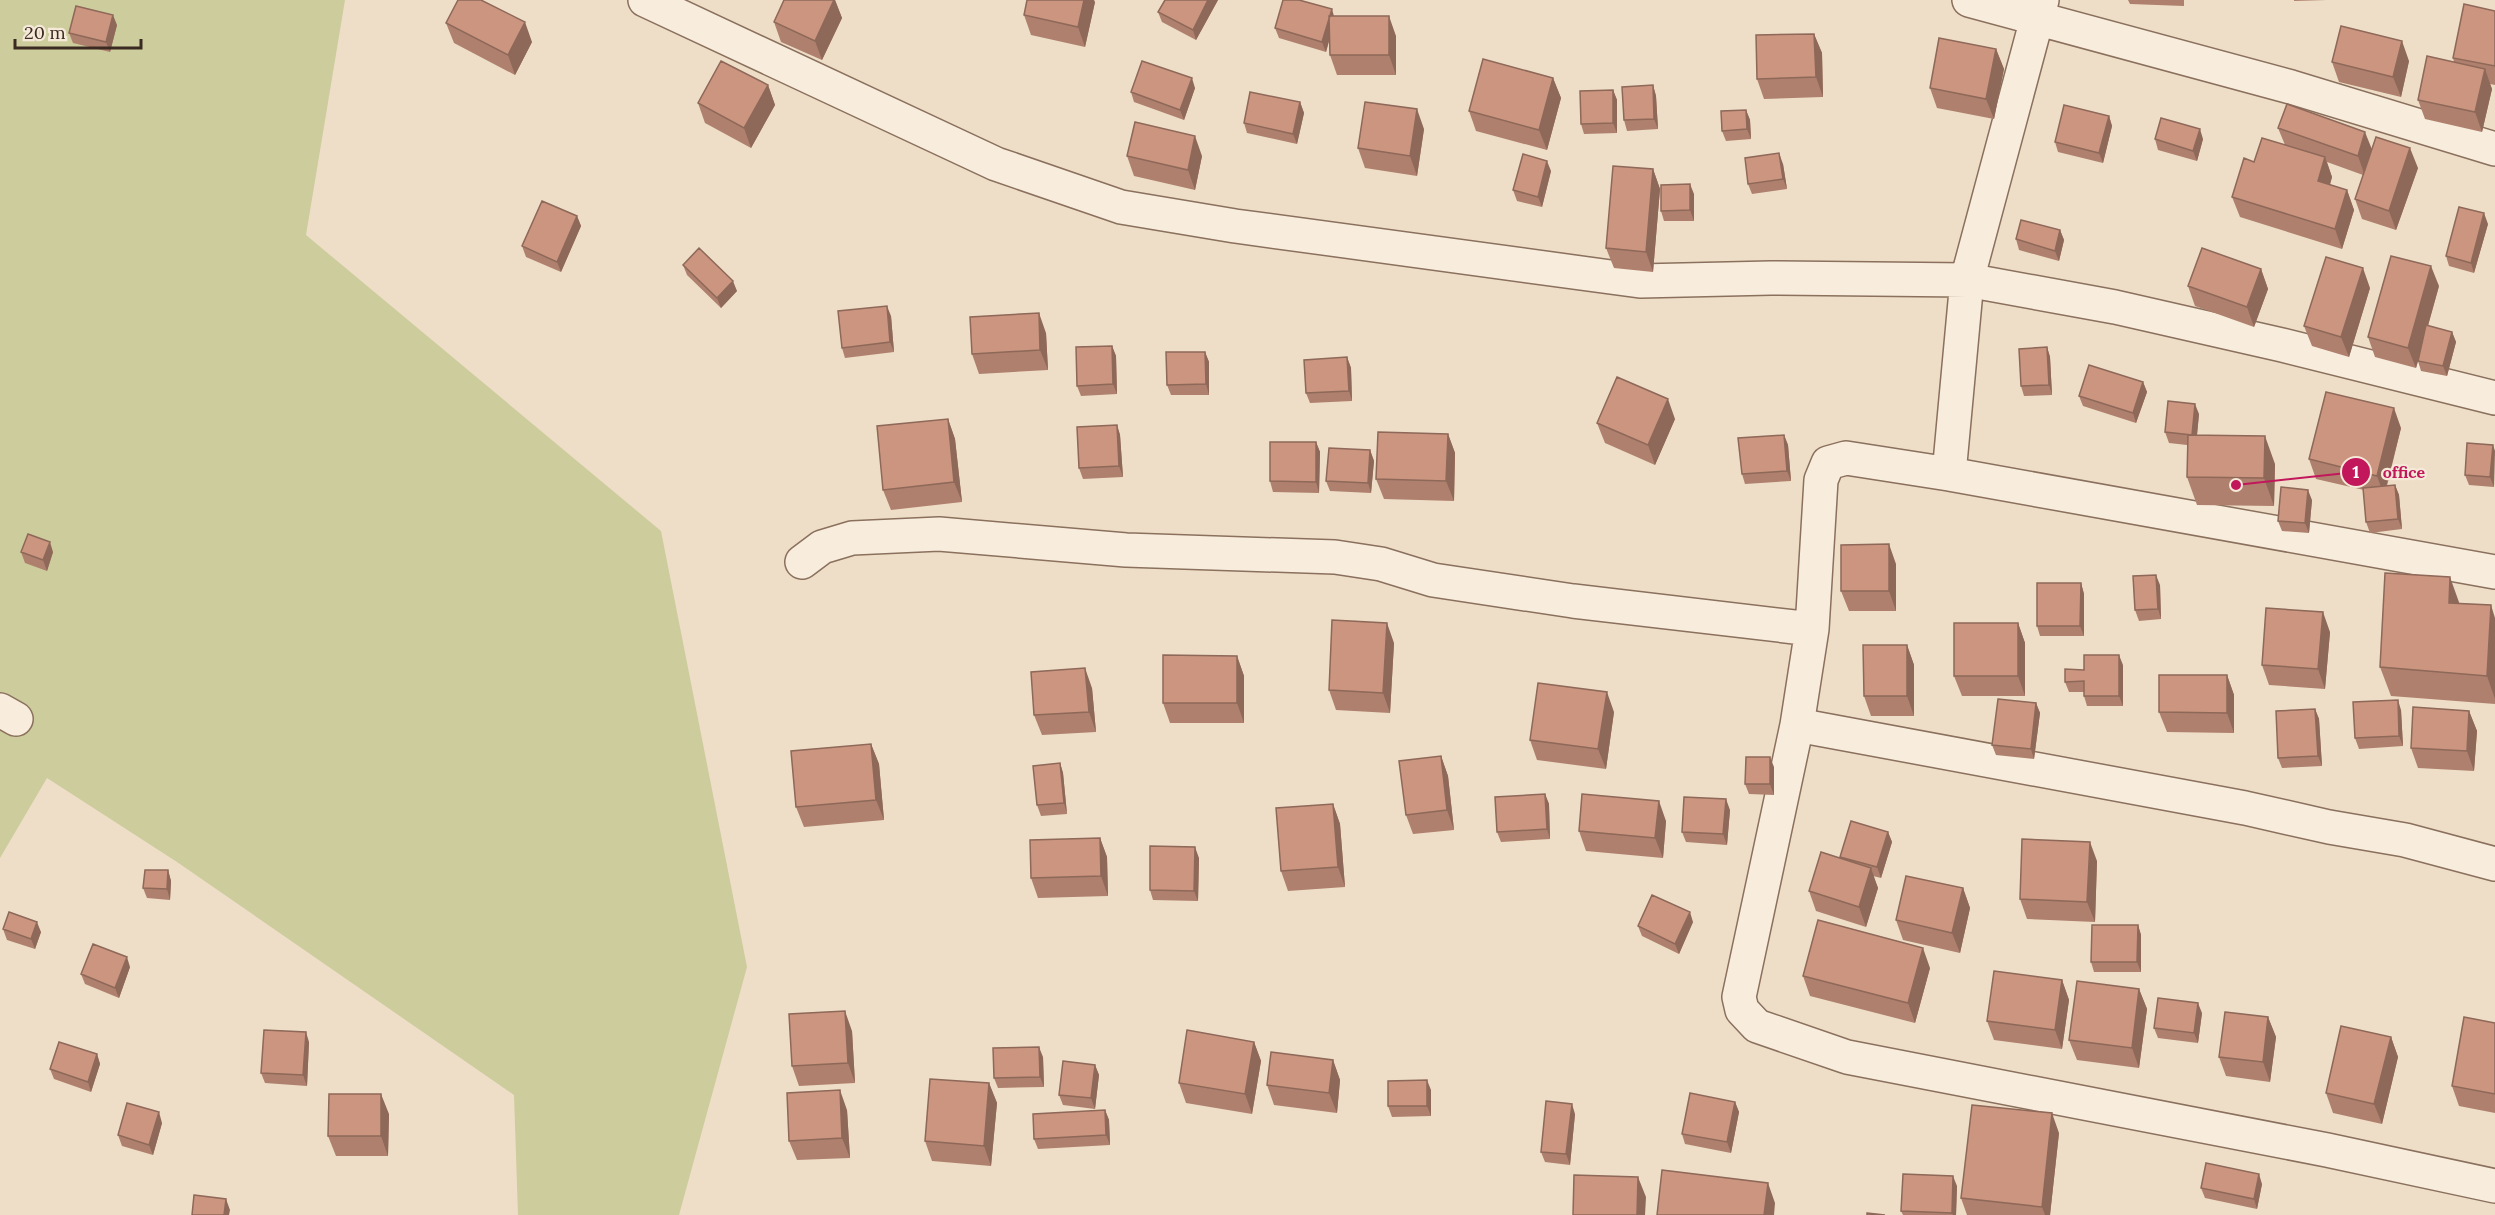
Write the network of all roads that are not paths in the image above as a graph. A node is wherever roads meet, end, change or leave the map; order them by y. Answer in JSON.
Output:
{"nodes":[{"id":1,"x":645,"y":0,"type":"edge"},
{"id":2,"x":1969,"y":0,"type":"edge"},
{"id":3,"x":2040,"y":9,"type":"edge"},
{"id":4,"x":2495,"y":149,"type":"edge"},
{"id":5,"x":1967,"y":280,"type":"junction"},
{"id":6,"x":2495,"y":398,"type":"edge"},
{"id":7,"x":1948,"y":474,"type":"junction"},
{"id":8,"x":802,"y":562,"type":"dead end"},
{"id":9,"x":2495,"y":572,"type":"edge"},
{"id":10,"x":1812,"y":629,"type":"junction"},
{"id":11,"x":1797,"y":725,"type":"junction"},
{"id":12,"x":2495,"y":864,"type":"edge"},
{"id":13,"x":2495,"y":1186,"type":"edge"}],
"edges":[{"from":1,"to":5,"type":"street"},
{"from":2,"to":3,"type":"street"},
{"from":3,"to":4,"type":"street"},
{"from":3,"to":5,"type":"street"},
{"from":5,"to":6,"type":"street"},
{"from":5,"to":7,"type":"street"},
{"from":7,"to":9,"type":"street"},
{"from":7,"to":10,"type":"street"},
{"from":8,"to":10,"type":"street"},
{"from":10,"to":11,"type":"street"},
{"from":11,"to":12,"type":"street"},
{"from":11,"to":13,"type":"street"}]}
